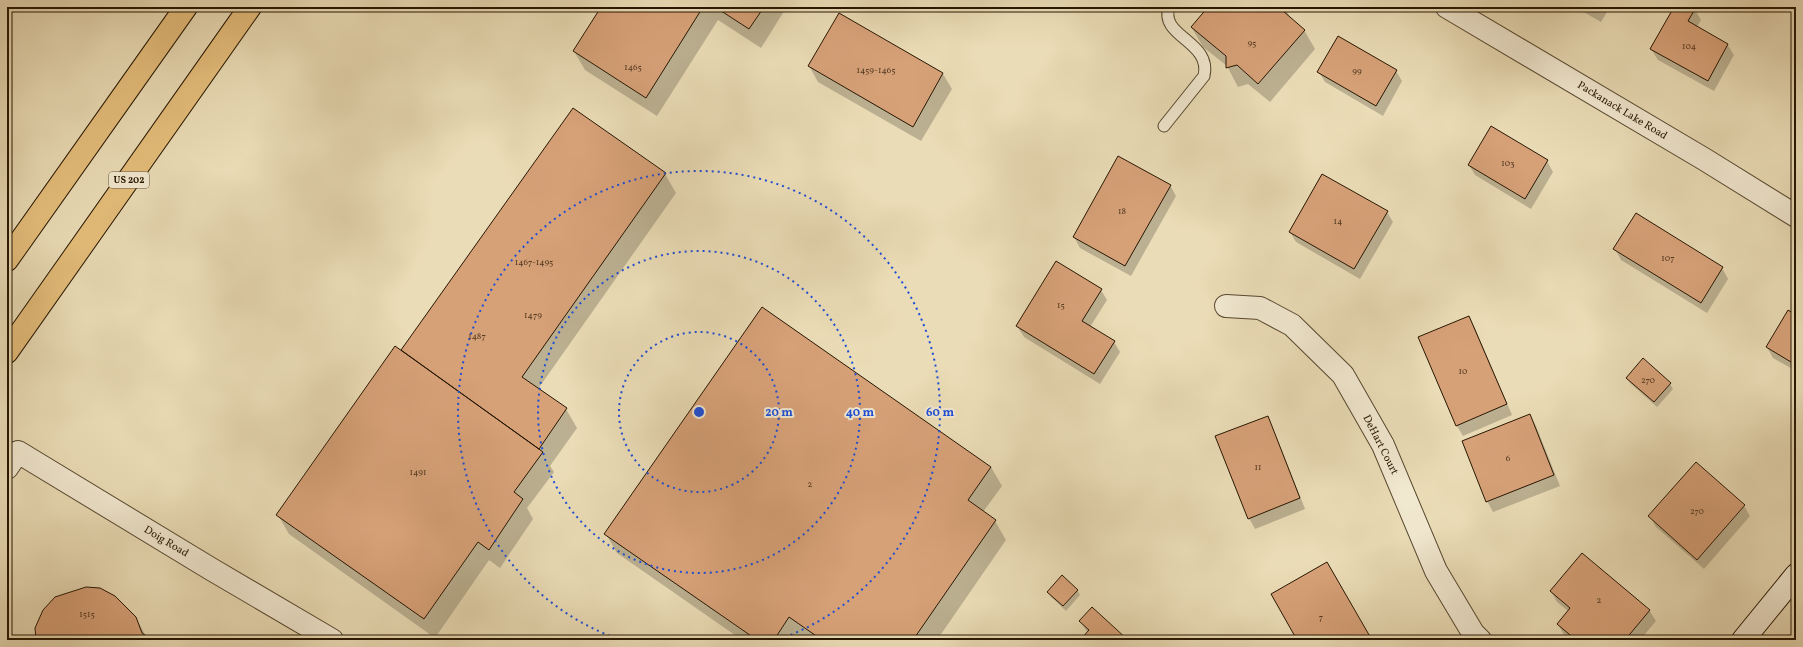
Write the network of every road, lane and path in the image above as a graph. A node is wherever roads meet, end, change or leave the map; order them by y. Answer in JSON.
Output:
{"nodes":[{"id":1,"x":186,"y":7,"type":"edge"},
{"id":2,"x":250,"y":7,"type":"edge"},
{"id":3,"x":1169,"y":7,"type":"edge"},
{"id":4,"x":1447,"y":7,"type":"edge"},
{"id":5,"x":1164,"y":126,"type":"dead end"},
{"id":6,"x":1796,"y":216,"type":"edge"},
{"id":7,"x":7,"y":260,"type":"edge"},
{"id":8,"x":1226,"y":306,"type":"dead end"},
{"id":9,"x":7,"y":352,"type":"edge"},
{"id":10,"x":7,"y":468,"type":"edge"},
{"id":11,"x":1796,"y":575,"type":"edge"},
{"id":12,"x":332,"y":640,"type":"edge"},
{"id":13,"x":1480,"y":640,"type":"edge"},
{"id":14,"x":1743,"y":640,"type":"edge"}],
"edges":[{"from":1,"to":7,"type":"highway"},
{"from":2,"to":9,"type":"highway","number":"US 202"},
{"from":3,"to":5,"type":"lane"},
{"from":4,"to":6,"type":"street","name":"Packanack Lake Road"},
{"from":8,"to":13,"type":"street","name":"DeHart Court"},
{"from":10,"to":12,"type":"street","name":"Doig Road"},
{"from":11,"to":14,"type":"street"}]}
